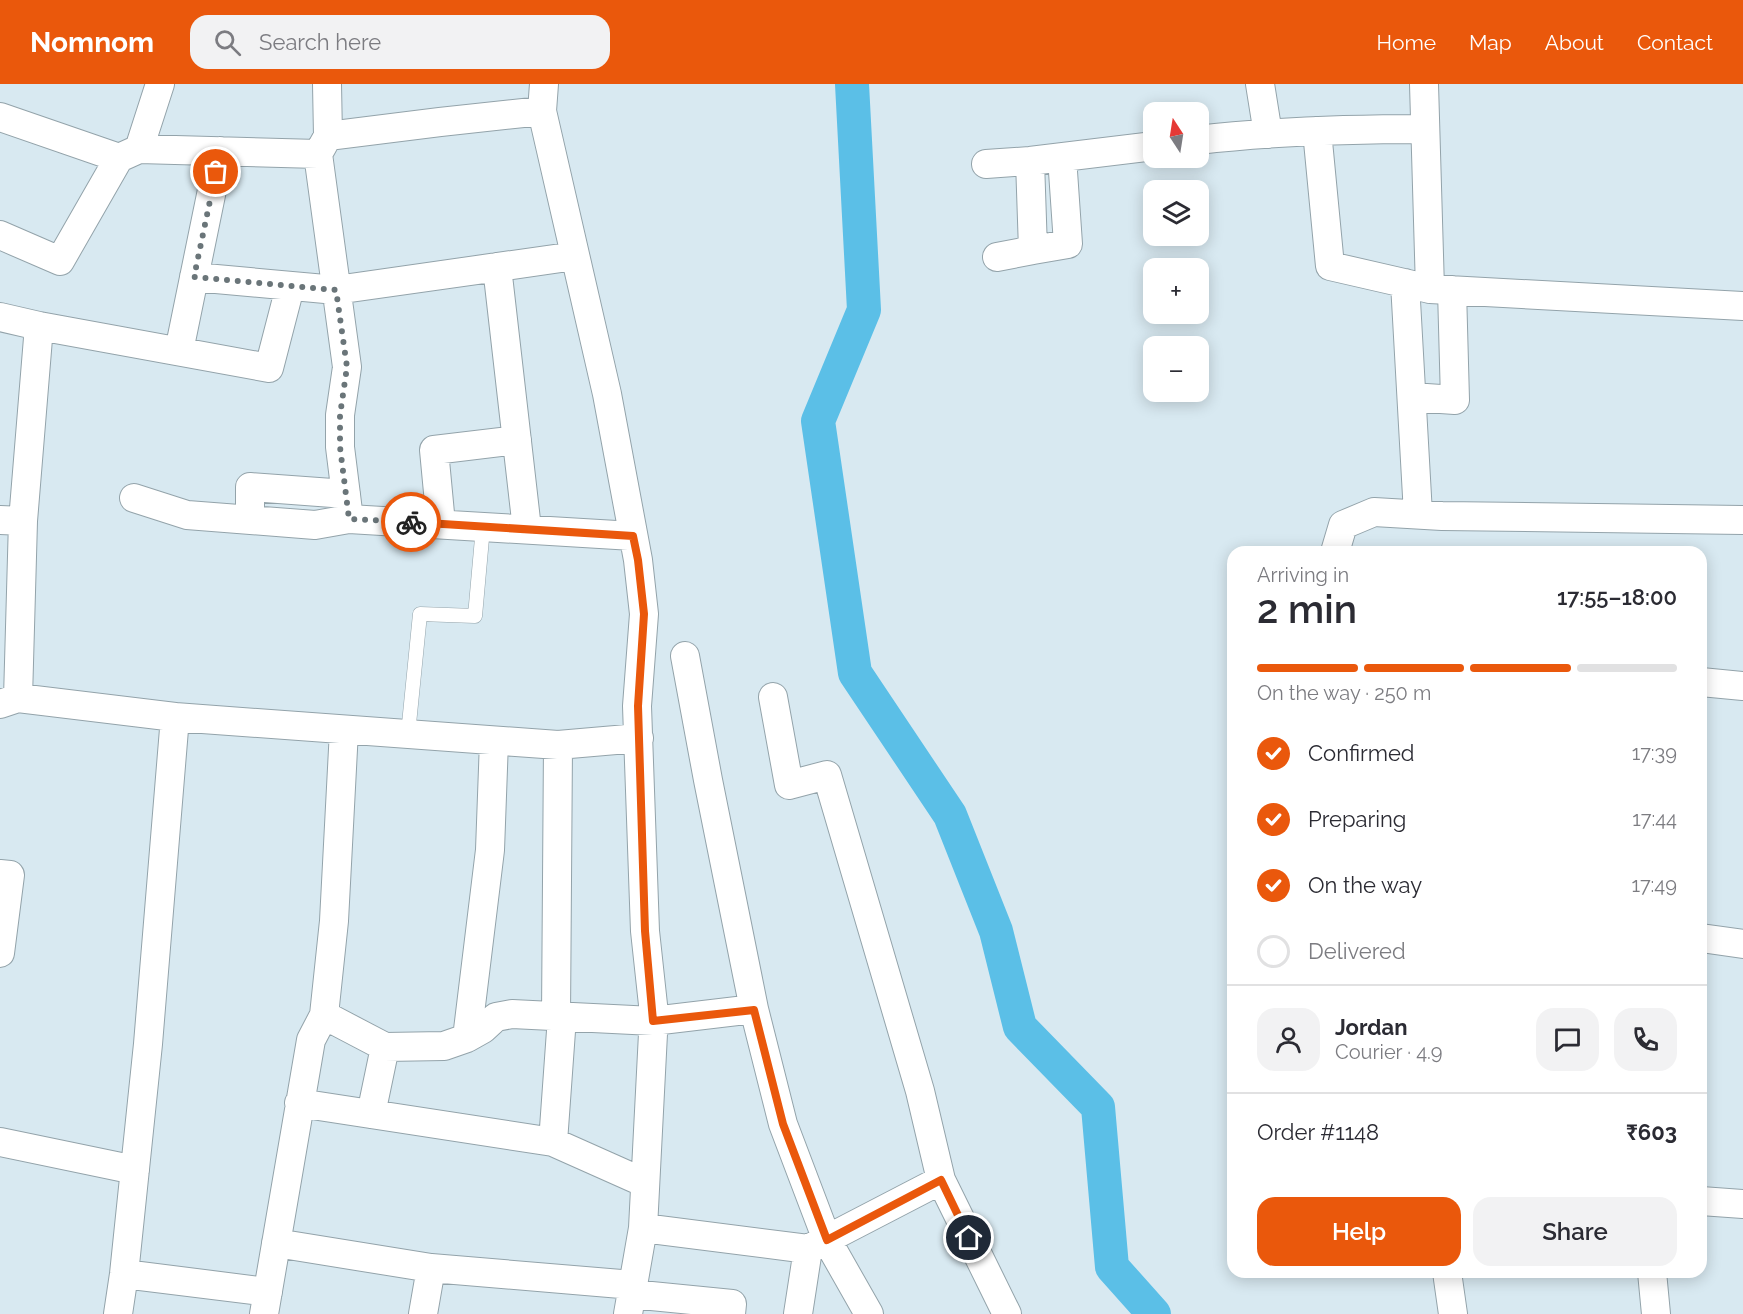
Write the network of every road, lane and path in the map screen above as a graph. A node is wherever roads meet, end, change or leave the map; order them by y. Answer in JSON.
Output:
{"nodes":[{"id":1,"x":160,"y":84,"type":"edge"},
{"id":2,"x":327,"y":84,"type":"edge"},
{"id":3,"x":1260,"y":84,"type":"edge"},
{"id":4,"x":1424,"y":84,"type":"edge"},
{"id":5,"x":543,"y":98,"type":"edge"},
{"id":6,"x":0,"y":117,"type":"edge"},
{"id":7,"x":1425,"y":129,"type":"junction"},
{"id":8,"x":1317,"y":131,"type":"junction"},
{"id":9,"x":1268,"y":134,"type":"junction"},
{"id":10,"x":1209,"y":139,"type":"edge"},
{"id":11,"x":323,"y":145,"type":"junction"},
{"id":12,"x":1143,"y":147,"type":"edge"},
{"id":13,"x":220,"y":151,"type":"junction"},
{"id":14,"x":129,"y":154,"type":"junction"},
{"id":15,"x":1062,"y":156,"type":"junction"},
{"id":16,"x":1030,"y":160,"type":"junction"},
{"id":17,"x":986,"y":164,"type":"dead end"},
{"id":18,"x":0,"y":235,"type":"edge"},
{"id":19,"x":1033,"y":250,"type":"junction"},
{"id":20,"x":575,"y":256,"type":"junction"},
{"id":21,"x":997,"y":257,"type":"dead end"},
{"id":22,"x":497,"y":267,"type":"junction"},
{"id":23,"x":194,"y":277,"type":"junction"},
{"id":24,"x":290,"y":286,"type":"junction"},
{"id":25,"x":1429,"y":288,"type":"junction"},
{"id":26,"x":336,"y":290,"type":"junction"},
{"id":27,"x":1743,"y":306,"type":"edge"},
{"id":28,"x":0,"y":317,"type":"edge"},
{"id":29,"x":39,"y":326,"type":"junction"},
{"id":30,"x":179,"y":351,"type":"junction"},
{"id":31,"x":1412,"y":397,"type":"junction"},
{"id":32,"x":517,"y":440,"type":"junction"},
{"id":33,"x":134,"y":498,"type":"dead end"},
{"id":34,"x":348,"y":506,"type":"junction"},
{"id":35,"x":1418,"y":514,"type":"junction"},
{"id":36,"x":11,"y":520,"type":"edge"},
{"id":37,"x":1743,"y":520,"type":"edge"},
{"id":38,"x":441,"y":524,"type":"junction"},
{"id":39,"x":483,"y":526,"type":"junction"},
{"id":40,"x":527,"y":529,"type":"junction"},
{"id":41,"x":633,"y":536,"type":"junction"},
{"id":42,"x":1337,"y":546,"type":"edge"},
{"id":43,"x":685,"y":657,"type":"dead end"},
{"id":44,"x":1707,"y":683,"type":"edge"},
{"id":45,"x":1743,"y":686,"type":"edge"},
{"id":46,"x":772,"y":697,"type":"dead end"},
{"id":47,"x":9,"y":701,"type":"edge"},
{"id":48,"x":175,"y":717,"type":"junction"},
{"id":49,"x":344,"y":730,"type":"junction"},
{"id":50,"x":408,"y":734,"type":"junction"},
{"id":51,"x":639,"y":738,"type":"junction"},
{"id":52,"x":494,"y":741,"type":"junction"},
{"id":53,"x":558,"y":745,"type":"junction"},
{"id":54,"x":0,"y":874,"type":"edge"},
{"id":55,"x":1707,"y":939,"type":"edge"},
{"id":56,"x":1743,"y":944,"type":"edge"},
{"id":57,"x":0,"y":953,"type":"edge"},
{"id":58,"x":754,"y":1010,"type":"junction"},
{"id":59,"x":324,"y":1016,"type":"junction"},
{"id":60,"x":559,"y":1016,"type":"junction"},
{"id":61,"x":653,"y":1021,"type":"junction"},
{"id":62,"x":467,"y":1038,"type":"junction"},
{"id":63,"x":384,"y":1047,"type":"junction"},
{"id":64,"x":299,"y":1103,"type":"junction"},
{"id":65,"x":371,"y":1114,"type":"junction"},
{"id":66,"x":0,"y":1142,"type":"edge"},
{"id":67,"x":553,"y":1142,"type":"junction"},
{"id":68,"x":135,"y":1170,"type":"junction"},
{"id":69,"x":941,"y":1180,"type":"junction"},
{"id":70,"x":645,"y":1183,"type":"junction"},
{"id":71,"x":1707,"y":1202,"type":"edge"},
{"id":72,"x":1743,"y":1204,"type":"edge"},
{"id":73,"x":643,"y":1228,"type":"junction"},
{"id":74,"x":276,"y":1243,"type":"junction"},
{"id":75,"x":817,"y":1245,"type":"junction"},
{"id":76,"x":431,"y":1268,"type":"junction"},
{"id":77,"x":124,"y":1274,"type":"junction"},
{"id":78,"x":1449,"y":1278,"type":"edge"},
{"id":79,"x":1653,"y":1278,"type":"edge"},
{"id":80,"x":631,"y":1298,"type":"edge"},
{"id":81,"x":266,"y":1303,"type":"edge"},
{"id":82,"x":118,"y":1314,"type":"edge"},
{"id":83,"x":423,"y":1314,"type":"edge"},
{"id":84,"x":731,"y":1314,"type":"edge"},
{"id":85,"x":798,"y":1314,"type":"edge"},
{"id":86,"x":869,"y":1314,"type":"edge"},
{"id":87,"x":1007,"y":1314,"type":"edge"},
{"id":88,"x":1453,"y":1314,"type":"edge"},
{"id":89,"x":1656,"y":1314,"type":"edge"}],
"edges":[{"from":1,"to":14,"type":"street"},
{"from":2,"to":11,"type":"street"},
{"from":3,"to":9,"type":"street"},
{"from":4,"to":7,"type":"street"},
{"from":5,"to":11,"type":"street"},
{"from":5,"to":20,"type":"street"},
{"from":6,"to":14,"type":"street"},
{"from":7,"to":8,"type":"street"},
{"from":7,"to":25,"type":"street"},
{"from":8,"to":9,"type":"street"},
{"from":8,"to":25,"type":"street"},
{"from":9,"to":10,"type":"street"},
{"from":11,"to":13,"type":"street"},
{"from":11,"to":26,"type":"street"},
{"from":12,"to":15,"type":"street"},
{"from":13,"to":14,"type":"street"},
{"from":13,"to":23,"type":"street"},
{"from":14,"to":18,"type":"street"},
{"from":15,"to":16,"type":"street"},
{"from":15,"to":19,"type":"street"},
{"from":16,"to":17,"type":"street"},
{"from":16,"to":19,"type":"street"},
{"from":19,"to":21,"type":"street"},
{"from":20,"to":22,"type":"street"},
{"from":20,"to":41,"type":"street"},
{"from":22,"to":26,"type":"street"},
{"from":22,"to":32,"type":"street"},
{"from":23,"to":24,"type":"street"},
{"from":23,"to":30,"type":"street"},
{"from":24,"to":26,"type":"street"},
{"from":24,"to":30,"type":"street"},
{"from":25,"to":27,"type":"street"},
{"from":25,"to":31,"type":"street"},
{"from":25,"to":31,"type":"street"},
{"from":26,"to":34,"type":"street"},
{"from":28,"to":29,"type":"street"},
{"from":29,"to":30,"type":"street"},
{"from":29,"to":36,"type":"street"},
{"from":31,"to":35,"type":"street"},
{"from":32,"to":38,"type":"street"},
{"from":32,"to":40,"type":"street"},
{"from":33,"to":34,"type":"street"},
{"from":34,"to":38,"type":"street"},
{"from":35,"to":37,"type":"street"},
{"from":35,"to":42,"type":"street"},
{"from":36,"to":47,"type":"street"},
{"from":38,"to":39,"type":"street"},
{"from":39,"to":40,"type":"street"},
{"from":39,"to":50,"type":"lane"},
{"from":40,"to":41,"type":"street"},
{"from":41,"to":51,"type":"street"},
{"from":43,"to":58,"type":"street"},
{"from":44,"to":45,"type":"street"},
{"from":46,"to":69,"type":"street"},
{"from":47,"to":48,"type":"street"},
{"from":48,"to":49,"type":"street"},
{"from":48,"to":68,"type":"street"},
{"from":49,"to":50,"type":"street"},
{"from":49,"to":59,"type":"street"},
{"from":50,"to":52,"type":"street"},
{"from":51,"to":53,"type":"street"},
{"from":51,"to":61,"type":"street"},
{"from":52,"to":53,"type":"street"},
{"from":52,"to":62,"type":"street"},
{"from":53,"to":60,"type":"street"},
{"from":54,"to":57,"type":"street"},
{"from":55,"to":56,"type":"street"},
{"from":58,"to":61,"type":"street"},
{"from":58,"to":75,"type":"street"},
{"from":59,"to":63,"type":"street"},
{"from":59,"to":64,"type":"street"},
{"from":60,"to":61,"type":"street"},
{"from":60,"to":62,"type":"street"},
{"from":60,"to":67,"type":"street"},
{"from":61,"to":70,"type":"street"},
{"from":62,"to":63,"type":"street"},
{"from":63,"to":65,"type":"street"},
{"from":64,"to":65,"type":"street"},
{"from":64,"to":74,"type":"street"},
{"from":65,"to":67,"type":"street"},
{"from":66,"to":68,"type":"street"},
{"from":67,"to":70,"type":"street"},
{"from":68,"to":77,"type":"street"},
{"from":69,"to":75,"type":"street"},
{"from":69,"to":87,"type":"street"},
{"from":70,"to":73,"type":"street"},
{"from":71,"to":72,"type":"street"},
{"from":73,"to":75,"type":"street"},
{"from":73,"to":80,"type":"street"},
{"from":74,"to":76,"type":"street"},
{"from":74,"to":81,"type":"street"},
{"from":75,"to":85,"type":"street"},
{"from":75,"to":86,"type":"street"},
{"from":76,"to":80,"type":"street"},
{"from":76,"to":83,"type":"street"},
{"from":77,"to":81,"type":"street"},
{"from":77,"to":82,"type":"street"},
{"from":78,"to":88,"type":"street"},
{"from":79,"to":89,"type":"street"},
{"from":80,"to":84,"type":"street"}]}
